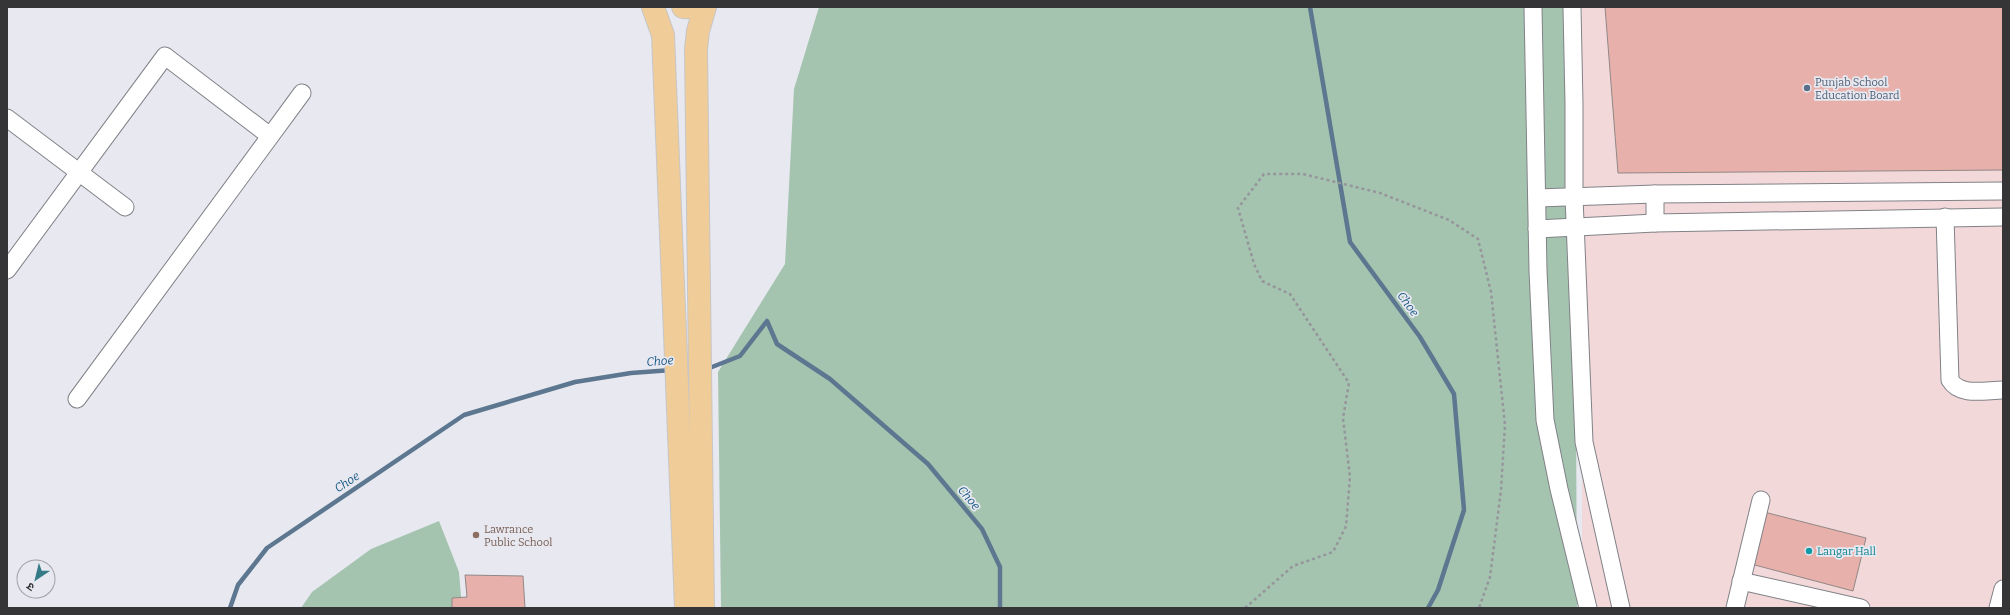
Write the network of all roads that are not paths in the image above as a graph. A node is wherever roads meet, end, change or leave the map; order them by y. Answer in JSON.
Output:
{"nodes":[{"id":1,"x":653,"y":7,"type":"edge"},
{"id":2,"x":697,"y":7,"type":"edge"},
{"id":3,"x":1534,"y":7,"type":"edge"},
{"id":4,"x":1572,"y":7,"type":"edge"},
{"id":5,"x":302,"y":93,"type":"dead end"},
{"id":6,"x":7,"y":118,"type":"edge"},
{"id":7,"x":270,"y":136,"type":"junction"},
{"id":8,"x":80,"y":172,"type":"junction"},
{"id":9,"x":2003,"y":191,"type":"edge"},
{"id":10,"x":1841,"y":193,"type":"junction"},
{"id":11,"x":1655,"y":194,"type":"junction"},
{"id":12,"x":1537,"y":198,"type":"junction"},
{"id":13,"x":1574,"y":198,"type":"junction"},
{"id":14,"x":125,"y":207,"type":"dead end"},
{"id":15,"x":1945,"y":217,"type":"junction"},
{"id":16,"x":2003,"y":217,"type":"edge"},
{"id":17,"x":1842,"y":218,"type":"junction"},
{"id":18,"x":1655,"y":223,"type":"junction"},
{"id":19,"x":1574,"y":227,"type":"junction"},
{"id":20,"x":1537,"y":229,"type":"junction"},
{"id":21,"x":7,"y":270,"type":"edge"},
{"id":22,"x":675,"y":337,"type":"junction"},
{"id":23,"x":699,"y":337,"type":"junction"},
{"id":24,"x":2003,"y":390,"type":"edge"},
{"id":25,"x":77,"y":399,"type":"dead end"},
{"id":26,"x":1761,"y":500,"type":"dead end"},
{"id":27,"x":692,"y":528,"type":"junction"},
{"id":28,"x":1741,"y":581,"type":"junction"},
{"id":29,"x":2003,"y":589,"type":"edge"},
{"id":30,"x":686,"y":608,"type":"edge"},
{"id":31,"x":703,"y":608,"type":"edge"},
{"id":32,"x":1588,"y":608,"type":"edge"},
{"id":33,"x":1621,"y":608,"type":"edge"},
{"id":34,"x":1735,"y":608,"type":"edge"},
{"id":35,"x":1861,"y":608,"type":"edge"},
{"id":36,"x":1998,"y":608,"type":"edge"}],
"edges":[{"from":1,"to":22,"type":"main road"},
{"from":2,"to":23,"type":"main road"},
{"from":3,"to":12,"type":"street"},
{"from":4,"to":13,"type":"street"},
{"from":5,"to":7,"type":"street"},
{"from":6,"to":8,"type":"street"},
{"from":7,"to":8,"type":"street"},
{"from":7,"to":25,"type":"street"},
{"from":8,"to":14,"type":"street"},
{"from":8,"to":21,"type":"street"},
{"from":9,"to":10,"type":"street"},
{"from":10,"to":11,"type":"street"},
{"from":10,"to":17,"type":"street"},
{"from":11,"to":13,"type":"street"},
{"from":11,"to":18,"type":"street"},
{"from":12,"to":13,"type":"street"},
{"from":12,"to":20,"type":"street"},
{"from":13,"to":19,"type":"street"},
{"from":15,"to":16,"type":"street"},
{"from":15,"to":17,"type":"street"},
{"from":15,"to":24,"type":"street"},
{"from":17,"to":18,"type":"street"},
{"from":18,"to":19,"type":"street"},
{"from":19,"to":20,"type":"street"},
{"from":19,"to":33,"type":"street"},
{"from":20,"to":32,"type":"street"},
{"from":22,"to":23,"type":"main road"},
{"from":22,"to":27,"type":"main road"},
{"from":23,"to":27,"type":"main road"},
{"from":26,"to":28,"type":"street"},
{"from":27,"to":30,"type":"main road"},
{"from":27,"to":31,"type":"main road"},
{"from":28,"to":34,"type":"street"},
{"from":28,"to":35,"type":"street"},
{"from":29,"to":36,"type":"street"}]}
